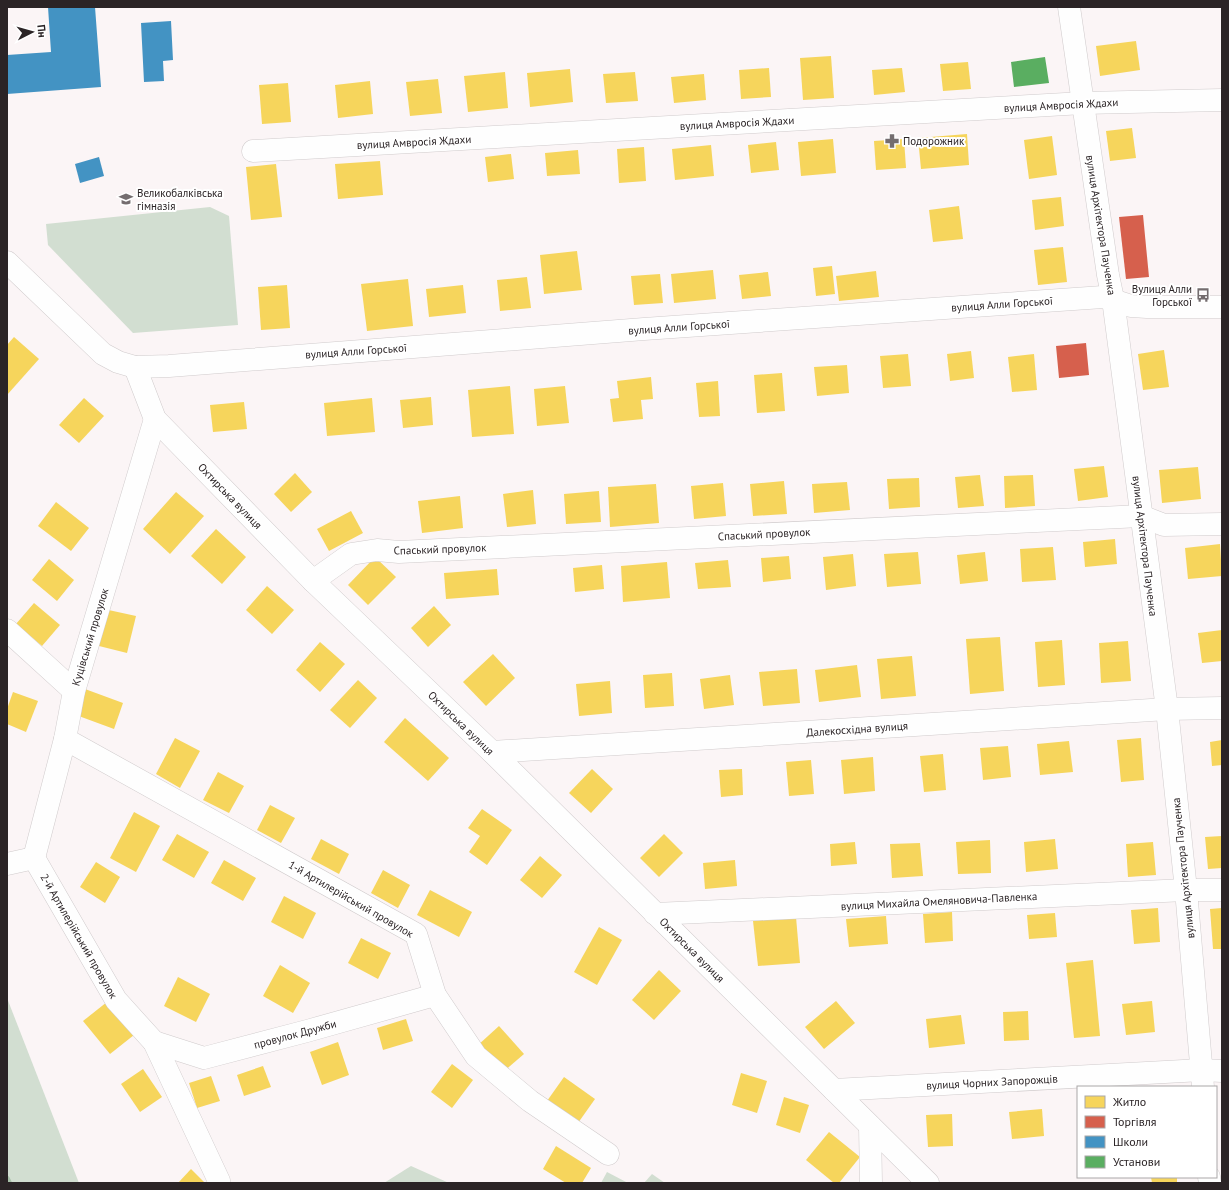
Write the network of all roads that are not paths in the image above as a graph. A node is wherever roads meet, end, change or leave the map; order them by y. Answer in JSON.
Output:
{"nodes":[{"id":1,"x":1069,"y":7,"type":"edge"},
{"id":2,"x":1222,"y":100,"type":"edge"},
{"id":3,"x":1083,"y":103,"type":"junction"},
{"id":4,"x":253,"y":151,"type":"dead end"},
{"id":5,"x":7,"y":262,"type":"edge"},
{"id":6,"x":1113,"y":299,"type":"junction"},
{"id":7,"x":1222,"y":307,"type":"edge"},
{"id":8,"x":135,"y":367,"type":"junction"},
{"id":9,"x":155,"y":419,"type":"junction"},
{"id":10,"x":1141,"y":516,"type":"junction"},
{"id":11,"x":1222,"y":524,"type":"edge"},
{"id":12,"x":313,"y":581,"type":"junction"},
{"id":13,"x":7,"y":630,"type":"edge"},
{"id":14,"x":74,"y":691,"type":"junction"},
{"id":15,"x":1222,"y":708,"type":"edge"},
{"id":16,"x":1166,"y":709,"type":"junction"},
{"id":17,"x":65,"y":739,"type":"junction"},
{"id":18,"x":492,"y":752,"type":"junction"},
{"id":19,"x":34,"y":858,"type":"junction"},
{"id":20,"x":7,"y":864,"type":"edge"},
{"id":21,"x":1186,"y":890,"type":"junction"},
{"id":22,"x":1222,"y":890,"type":"edge"},
{"id":23,"x":655,"y":914,"type":"junction"},
{"id":24,"x":435,"y":995,"type":"junction"},
{"id":25,"x":154,"y":1042,"type":"junction"},
{"id":26,"x":1209,"y":1076,"type":"edge"},
{"id":27,"x":834,"y":1090,"type":"junction"},
{"id":28,"x":870,"y":1126,"type":"junction"},
{"id":29,"x":608,"y":1154,"type":"dead end"},
{"id":30,"x":219,"y":1181,"type":"dead end"},
{"id":31,"x":871,"y":1183,"type":"edge"},
{"id":32,"x":928,"y":1183,"type":"edge"}],
"edges":[{"from":1,"to":3,"type":"street","name":"вулиця Архітектора Паученка"},
{"from":2,"to":3,"type":"street","name":"вулиця Амвросія Ждахи"},
{"from":3,"to":4,"type":"street","name":"вулиця Амвросія Ждахи"},
{"from":3,"to":6,"type":"street","name":"вулиця Архітектора Паученка"},
{"from":5,"to":8,"type":"street"},
{"from":6,"to":7,"type":"street","name":"вулиця Алли Горської"},
{"from":6,"to":8,"type":"street","name":"вулиця Алли Горської"},
{"from":6,"to":10,"type":"street","name":"вулиця Архітектора Паученка"},
{"from":8,"to":9,"type":"street","name":"Охтирська вулиця"},
{"from":9,"to":12,"type":"street","name":"Охтирська вулиця"},
{"from":9,"to":14,"type":"street","name":"Куцівський провулок"},
{"from":10,"to":11,"type":"street","name":"Спаський провулок"},
{"from":10,"to":12,"type":"street","name":"Спаський провулок"},
{"from":10,"to":16,"type":"street","name":"вулиця Архітектора Паученка"},
{"from":12,"to":18,"type":"street","name":"Охтирська вулиця"},
{"from":13,"to":14,"type":"street"},
{"from":14,"to":17,"type":"street","name":"Куцівський провулок"},
{"from":15,"to":16,"type":"street","name":"Далекосхідна вулиця"},
{"from":16,"to":18,"type":"street","name":"Далекосхідна вулиця"},
{"from":16,"to":21,"type":"street","name":"вулиця Архітектора Паученка"},
{"from":17,"to":19,"type":"street","name":"Куцівський провулок"},
{"from":17,"to":24,"type":"street","name":"1-й Артилерійський провулок"},
{"from":18,"to":23,"type":"street","name":"Охтирська вулиця"},
{"from":19,"to":20,"type":"street"},
{"from":19,"to":25,"type":"street","name":"2-й Артилерійський провулок"},
{"from":21,"to":22,"type":"street","name":"вулиця Михайла Омеляновича-Павленка"},
{"from":21,"to":23,"type":"street","name":"вулиця Михайла Омеляновича-Павленка"},
{"from":21,"to":26,"type":"street","name":"вулиця Архітектора Паученка"},
{"from":23,"to":27,"type":"street","name":"Охтирська вулиця"},
{"from":24,"to":25,"type":"street","name":"провулок Дружби"},
{"from":24,"to":29,"type":"street","name":"1-й Артилерійський провулок"},
{"from":25,"to":30,"type":"street","name":"2-й Артилерійський провулок"},
{"from":26,"to":27,"type":"street","name":"вулиця Чорних Запорожців"},
{"from":27,"to":28,"type":"street","name":"Охтирська вулиця"},
{"from":28,"to":31,"type":"street"},
{"from":28,"to":32,"type":"street","name":"Охтирська вулиця"}]}
